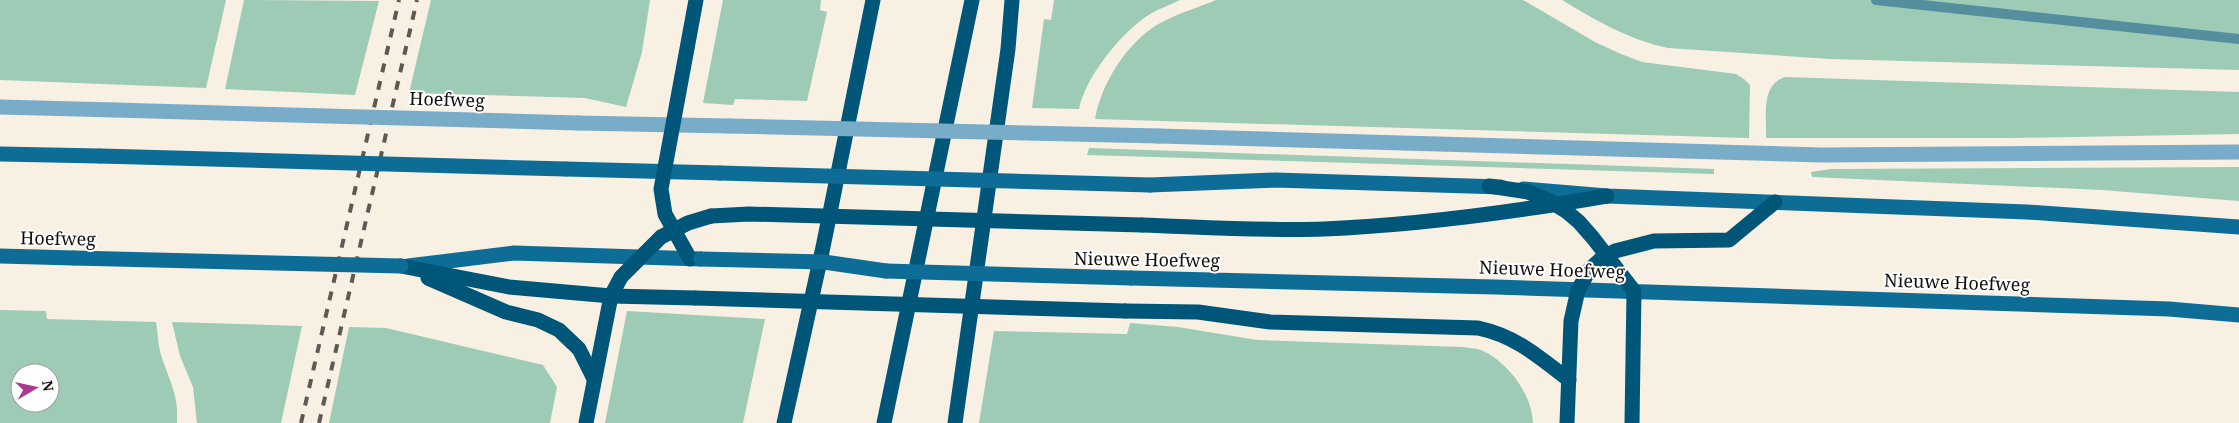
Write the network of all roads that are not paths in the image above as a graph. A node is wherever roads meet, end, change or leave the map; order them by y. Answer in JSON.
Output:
{"nodes":[{"id":1,"x":696,"y":0,"type":"edge"},
{"id":2,"x":873,"y":0,"type":"edge"},
{"id":3,"x":972,"y":0,"type":"edge"},
{"id":4,"x":1012,"y":0,"type":"edge"},
{"id":5,"x":0,"y":107,"type":"edge"},
{"id":6,"x":672,"y":125,"type":"junction"},
{"id":7,"x":2239,"y":152,"type":"edge"},
{"id":8,"x":0,"y":154,"type":"edge"},
{"id":9,"x":663,"y":172,"type":"junction"},
{"id":10,"x":1489,"y":186,"type":"junction"},
{"id":11,"x":1607,"y":196,"type":"junction"},
{"id":12,"x":1775,"y":202,"type":"junction"},
{"id":13,"x":1556,"y":204,"type":"junction"},
{"id":14,"x":2239,"y":227,"type":"edge"},
{"id":15,"x":673,"y":230,"type":"junction"},
{"id":16,"x":1606,"y":255,"type":"junction"},
{"id":17,"x":0,"y":256,"type":"edge"},
{"id":18,"x":639,"y":257,"type":"junction"},
{"id":19,"x":696,"y":259,"type":"junction"},
{"id":20,"x":401,"y":266,"type":"junction"},
{"id":21,"x":864,"y":268,"type":"joint"},
{"id":22,"x":1578,"y":290,"type":"junction"},
{"id":23,"x":1634,"y":291,"type":"junction"},
{"id":24,"x":610,"y":296,"type":"junction"},
{"id":25,"x":2239,"y":315,"type":"edge"},
{"id":26,"x":594,"y":379,"type":"junction"},
{"id":27,"x":1569,"y":380,"type":"junction"},
{"id":28,"x":586,"y":423,"type":"edge"},
{"id":29,"x":784,"y":423,"type":"edge"},
{"id":30,"x":884,"y":423,"type":"edge"},
{"id":31,"x":955,"y":423,"type":"edge"},
{"id":32,"x":1567,"y":423,"type":"edge"},
{"id":33,"x":1632,"y":423,"type":"edge"}],
"edges":[{"from":1,"to":6,"type":"highway"},
{"from":2,"to":29,"type":"highway"},
{"from":3,"to":30,"type":"highway"},
{"from":4,"to":31,"type":"highway"},
{"from":5,"to":6,"type":"street","name":"Hoefweg","bridge":true},
{"from":6,"to":7,"type":"street","name":"Hoefweg","bridge":true},
{"from":6,"to":9,"type":"highway"},
{"from":8,"to":9,"type":"main road","bridge":true},
{"from":9,"to":10,"type":"main road","bridge":true},
{"from":9,"to":15,"type":"highway"},
{"from":10,"to":11,"type":"main road"},
{"from":10,"to":13,"type":"highway"},
{"from":11,"to":12,"type":"main road"},
{"from":11,"to":13,"type":"highway"},
{"from":12,"to":14,"type":"main road"},
{"from":12,"to":16,"type":"highway"},
{"from":13,"to":15,"type":"highway","bridge":true},
{"from":13,"to":16,"type":"highway"},
{"from":15,"to":18,"type":"highway"},
{"from":15,"to":19,"type":"highway"},
{"from":16,"to":22,"type":"highway"},
{"from":16,"to":23,"type":"highway"},
{"from":17,"to":20,"type":"main road","name":"Hoefweg","bridge":true},
{"from":18,"to":19,"type":"main road","name":"Hoefweg"},
{"from":18,"to":20,"type":"main road","name":"Hoefweg"},
{"from":18,"to":24,"type":"highway"},
{"from":19,"to":21,"type":"main road","name":"Hoefweg","bridge":true},
{"from":20,"to":24,"type":"highway"},
{"from":20,"to":26,"type":"highway"},
{"from":21,"to":22,"type":"main road","name":"Nieuwe Hoefweg","bridge":true},
{"from":22,"to":23,"type":"main road","name":"Nieuwe Hoefweg"},
{"from":22,"to":27,"type":"highway"},
{"from":23,"to":25,"type":"main road","name":"Nieuwe Hoefweg"},
{"from":23,"to":33,"type":"highway"},
{"from":24,"to":26,"type":"highway"},
{"from":24,"to":27,"type":"highway","bridge":true},
{"from":26,"to":28,"type":"highway"},
{"from":27,"to":32,"type":"highway"}]}
